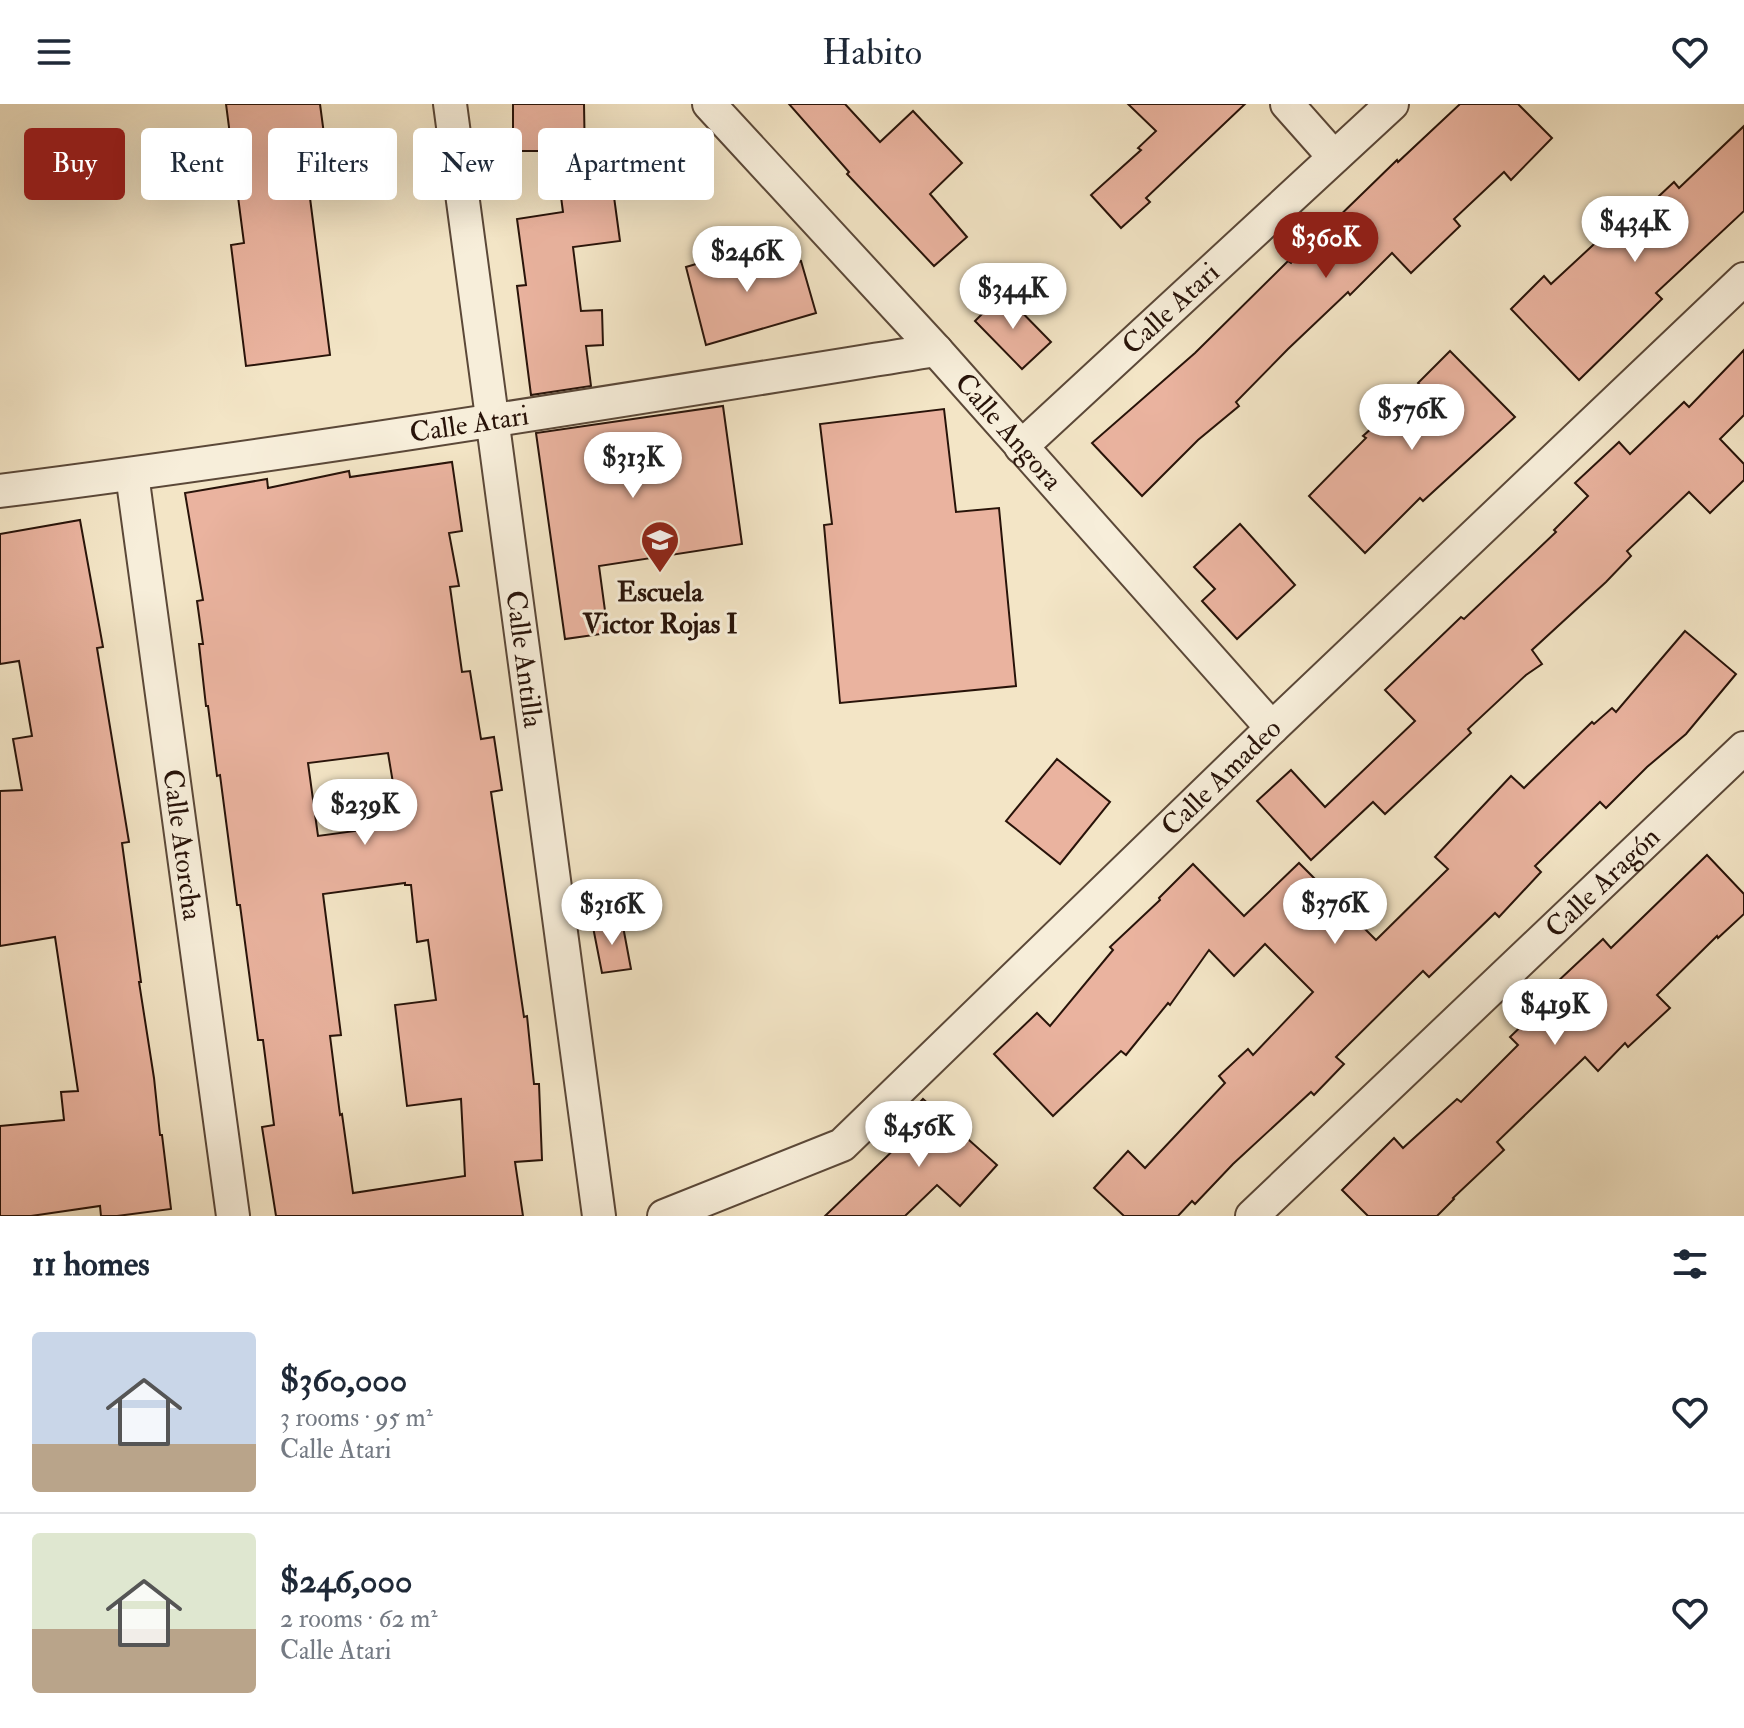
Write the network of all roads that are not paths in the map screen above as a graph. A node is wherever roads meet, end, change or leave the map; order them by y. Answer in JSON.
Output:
{"nodes":[{"id":1,"x":450,"y":104,"type":"edge"},
{"id":2,"x":709,"y":104,"type":"edge"},
{"id":3,"x":1287,"y":104,"type":"edge"},
{"id":4,"x":1392,"y":104,"type":"edge"},
{"id":5,"x":1334,"y":157,"type":"junction"},
{"id":6,"x":1744,"y":279,"type":"edge"},
{"id":7,"x":936,"y":350,"type":"junction"},
{"id":8,"x":493,"y":420,"type":"junction"},
{"id":9,"x":1021,"y":447,"type":"junction"},
{"id":10,"x":132,"y":474,"type":"junction"},
{"id":11,"x":0,"y":491,"type":"edge"},
{"id":12,"x":1272,"y":728,"type":"junction"},
{"id":13,"x":1744,"y":748,"type":"edge"},
{"id":14,"x":233,"y":1216,"type":"edge"},
{"id":15,"x":599,"y":1216,"type":"edge"},
{"id":16,"x":664,"y":1216,"type":"edge"},
{"id":17,"x":1252,"y":1216,"type":"edge"}],
"edges":[{"from":1,"to":8,"type":"street","name":"Calle Antilla"},
{"from":2,"to":7,"type":"street","name":"Calle Angora"},
{"from":3,"to":5,"type":"street"},
{"from":4,"to":5,"type":"street","name":"Calle Atari"},
{"from":5,"to":9,"type":"street","name":"Calle Atari"},
{"from":6,"to":12,"type":"street","name":"Calle Amadeo"},
{"from":7,"to":8,"type":"street","name":"Calle Atari"},
{"from":7,"to":9,"type":"street","name":"Calle Angora"},
{"from":8,"to":10,"type":"street","name":"Calle Atari"},
{"from":8,"to":15,"type":"street","name":"Calle Antilla"},
{"from":9,"to":12,"type":"street","name":"Calle Angora"},
{"from":10,"to":11,"type":"street","name":"Calle Atari"},
{"from":10,"to":14,"type":"street","name":"Calle Atorcha"},
{"from":12,"to":16,"type":"street","name":"Calle Amadeo"},
{"from":13,"to":17,"type":"street","name":"Calle Aragón"}]}
